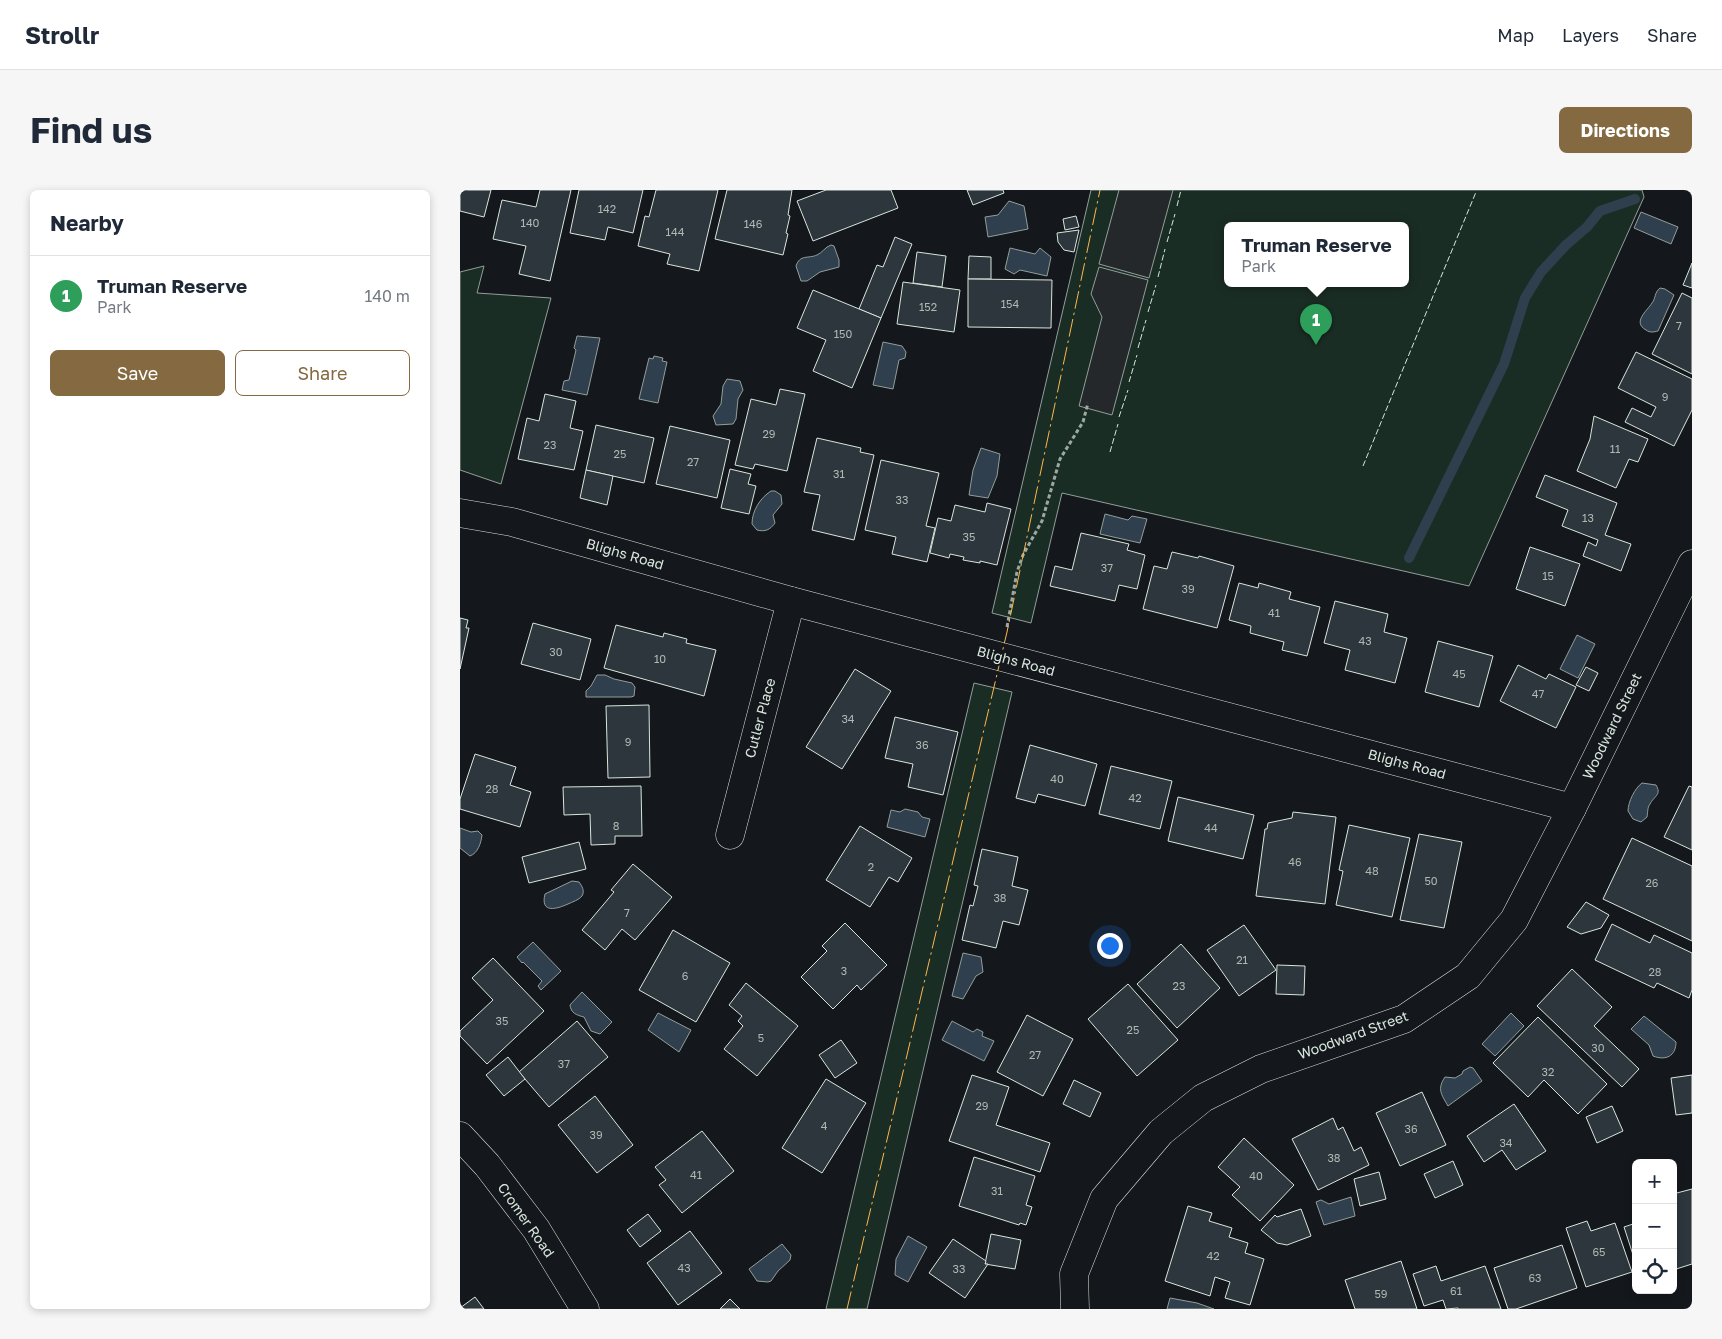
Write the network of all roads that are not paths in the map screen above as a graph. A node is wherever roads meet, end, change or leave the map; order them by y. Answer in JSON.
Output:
{"nodes":[{"id":1,"x":460,"y":512,"type":"edge"},
{"id":2,"x":1692,"y":564,"type":"edge"},
{"id":3,"x":791,"y":601,"type":"junction"},
{"id":4,"x":1572,"y":808,"type":"junction"},
{"id":5,"x":730,"y":835,"type":"dead end"},
{"id":6,"x":460,"y":1136,"type":"edge"},
{"id":7,"x":585,"y":1309,"type":"edge"},
{"id":8,"x":1074,"y":1309,"type":"edge"}],
"edges":[{"from":1,"to":3,"type":"street","name":"Blighs Road"},
{"from":2,"to":4,"type":"street","name":"Woodward Street"},
{"from":3,"to":4,"type":"street","name":"Blighs Road"},
{"from":3,"to":5,"type":"street","name":"Cutler Place"},
{"from":4,"to":8,"type":"street","name":"Woodward Street"},
{"from":6,"to":7,"type":"street","name":"Cromer Road"}]}
